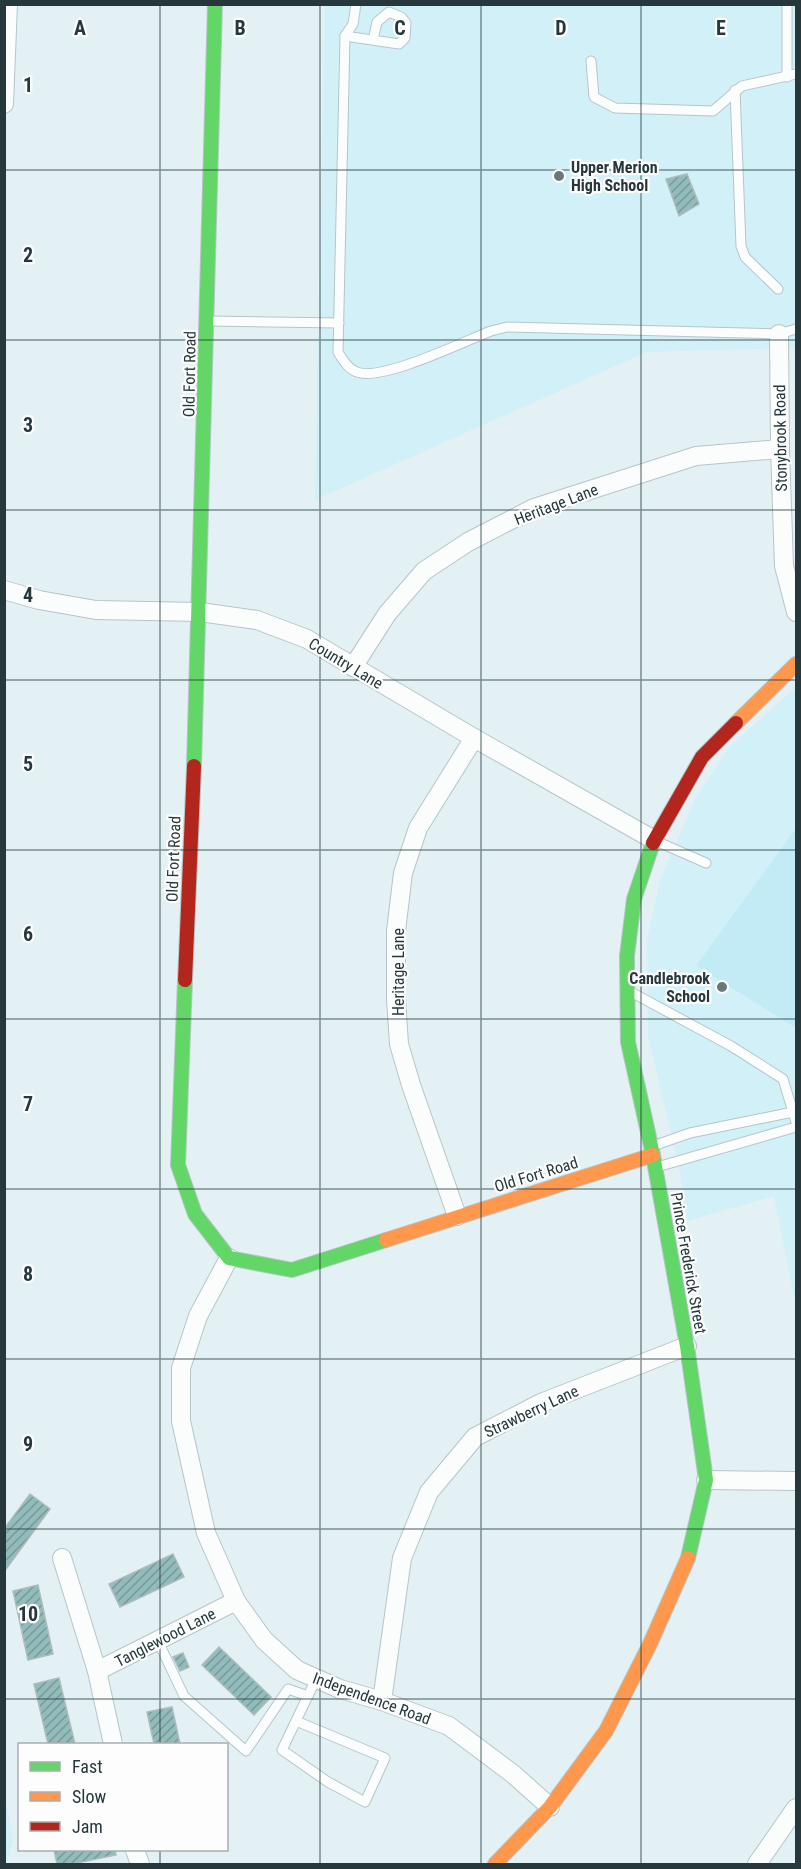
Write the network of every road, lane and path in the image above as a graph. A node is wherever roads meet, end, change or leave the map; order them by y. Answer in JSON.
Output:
{"nodes":[{"id":1,"x":8,"y":4,"type":"edge"},
{"id":2,"x":215,"y":4,"type":"edge"},
{"id":3,"x":356,"y":4,"type":"edge"},
{"id":4,"x":787,"y":4,"type":"edge"},
{"id":5,"x":345,"y":36,"type":"junction"},
{"id":6,"x":373,"y":40,"type":"dead end"},
{"id":7,"x":591,"y":61,"type":"dead end"},
{"id":8,"x":5,"y":62,"type":"edge"},
{"id":9,"x":792,"y":76,"type":"edge"},
{"id":10,"x":735,"y":90,"type":"junction"},
{"id":11,"x":4,"y":104,"type":"edge"},
{"id":12,"x":778,"y":289,"type":"dead end"},
{"id":13,"x":207,"y":321,"type":"junction"},
{"id":14,"x":339,"y":323,"type":"junction"},
{"id":15,"x":788,"y":332,"type":"edge"},
{"id":16,"x":780,"y":449,"type":"junction"},
{"id":17,"x":4,"y":590,"type":"edge"},
{"id":18,"x":200,"y":612,"type":"junction"},
{"id":19,"x":796,"y":612,"type":"edge"},
{"id":20,"x":796,"y":664,"type":"edge"},
{"id":21,"x":353,"y":666,"type":"junction"},
{"id":22,"x":474,"y":738,"type":"junction"},
{"id":23,"x":654,"y":840,"type":"junction"},
{"id":24,"x":706,"y":863,"type":"dead end"},
{"id":25,"x":627,"y":990,"type":"junction"},
{"id":26,"x":795,"y":1117,"type":"edge"},
{"id":27,"x":796,"y":1127,"type":"edge"},
{"id":28,"x":653,"y":1156,"type":"junction"},
{"id":29,"x":457,"y":1216,"type":"junction"},
{"id":30,"x":229,"y":1258,"type":"junction"},
{"id":31,"x":687,"y":1346,"type":"junction"},
{"id":32,"x":706,"y":1480,"type":"junction"},
{"id":33,"x":796,"y":1481,"type":"edge"},
{"id":34,"x":62,"y":1558,"type":"dead end"},
{"id":35,"x":236,"y":1601,"type":"junction"},
{"id":36,"x":158,"y":1641,"type":"junction"},
{"id":37,"x":97,"y":1671,"type":"junction"},
{"id":38,"x":316,"y":1679,"type":"junction"},
{"id":39,"x":308,"y":1696,"type":"junction"},
{"id":40,"x":381,"y":1701,"type":"junction"},
{"id":41,"x":296,"y":1721,"type":"junction"},
{"id":42,"x":113,"y":1743,"type":"edge"},
{"id":43,"x":550,"y":1807,"type":"junction"},
{"id":44,"x":796,"y":1808,"type":"edge"},
{"id":45,"x":495,"y":1864,"type":"edge"},
{"id":46,"x":757,"y":1864,"type":"edge"}],
"edges":[{"from":1,"to":8,"type":"street"},
{"from":2,"to":13,"type":"street","name":"Old Fort Road"},
{"from":3,"to":5,"type":"lane"},
{"from":4,"to":9,"type":"lane"},
{"from":5,"to":6,"type":"lane"},
{"from":5,"to":14,"type":"lane"},
{"from":7,"to":10,"type":"lane"},
{"from":8,"to":11,"type":"street"},
{"from":9,"to":10,"type":"lane"},
{"from":10,"to":12,"type":"lane"},
{"from":13,"to":14,"type":"lane"},
{"from":13,"to":18,"type":"street","name":"Old Fort Road"},
{"from":14,"to":15,"type":"lane"},
{"from":15,"to":16,"type":"street","name":"Stonybrook Road"},
{"from":16,"to":19,"type":"street","name":"Stonybrook Road"},
{"from":16,"to":21,"type":"street","name":"Heritage Lane"},
{"from":17,"to":18,"type":"street","name":"Country Lane"},
{"from":18,"to":21,"type":"street","name":"Country Lane"},
{"from":18,"to":30,"type":"street","name":"Old Fort Road"},
{"from":20,"to":23,"type":"street","name":"Prince Frederick Street"},
{"from":21,"to":22,"type":"street","name":"Country Lane"},
{"from":22,"to":23,"type":"street","name":"Country Lane"},
{"from":22,"to":29,"type":"street","name":"Heritage Lane"},
{"from":23,"to":24,"type":"lane"},
{"from":23,"to":25,"type":"street","name":"Prince Frederick Street"},
{"from":25,"to":26,"type":"lane"},
{"from":25,"to":28,"type":"street","name":"Prince Frederick Street"},
{"from":26,"to":28,"type":"lane"},
{"from":27,"to":28,"type":"lane"},
{"from":28,"to":29,"type":"street","name":"Old Fort Road"},
{"from":28,"to":31,"type":"street","name":"Prince Frederick Street"},
{"from":29,"to":30,"type":"street","name":"Old Fort Road"},
{"from":30,"to":35,"type":"street","name":"Independence Road"},
{"from":31,"to":32,"type":"street","name":"Prince Frederick Street"},
{"from":31,"to":40,"type":"street","name":"Strawberry Lane"},
{"from":32,"to":33,"type":"street"},
{"from":32,"to":43,"type":"street","name":"Prince Frederick Street"},
{"from":34,"to":37,"type":"street"},
{"from":35,"to":36,"type":"street","name":"Tanglewood Lane"},
{"from":35,"to":38,"type":"street","name":"Independence Road"},
{"from":36,"to":37,"type":"street","name":"Tanglewood Lane"},
{"from":36,"to":39,"type":"lane"},
{"from":37,"to":42,"type":"street","name":"Tanglewood Lane"},
{"from":38,"to":39,"type":"lane"},
{"from":38,"to":40,"type":"street","name":"Independence Road"},
{"from":39,"to":41,"type":"lane"},
{"from":40,"to":43,"type":"street","name":"Independence Road"},
{"from":41,"to":41,"type":"lane"},
{"from":43,"to":45,"type":"street","name":"Prince Frederick Street"},
{"from":44,"to":46,"type":"street"}]}
